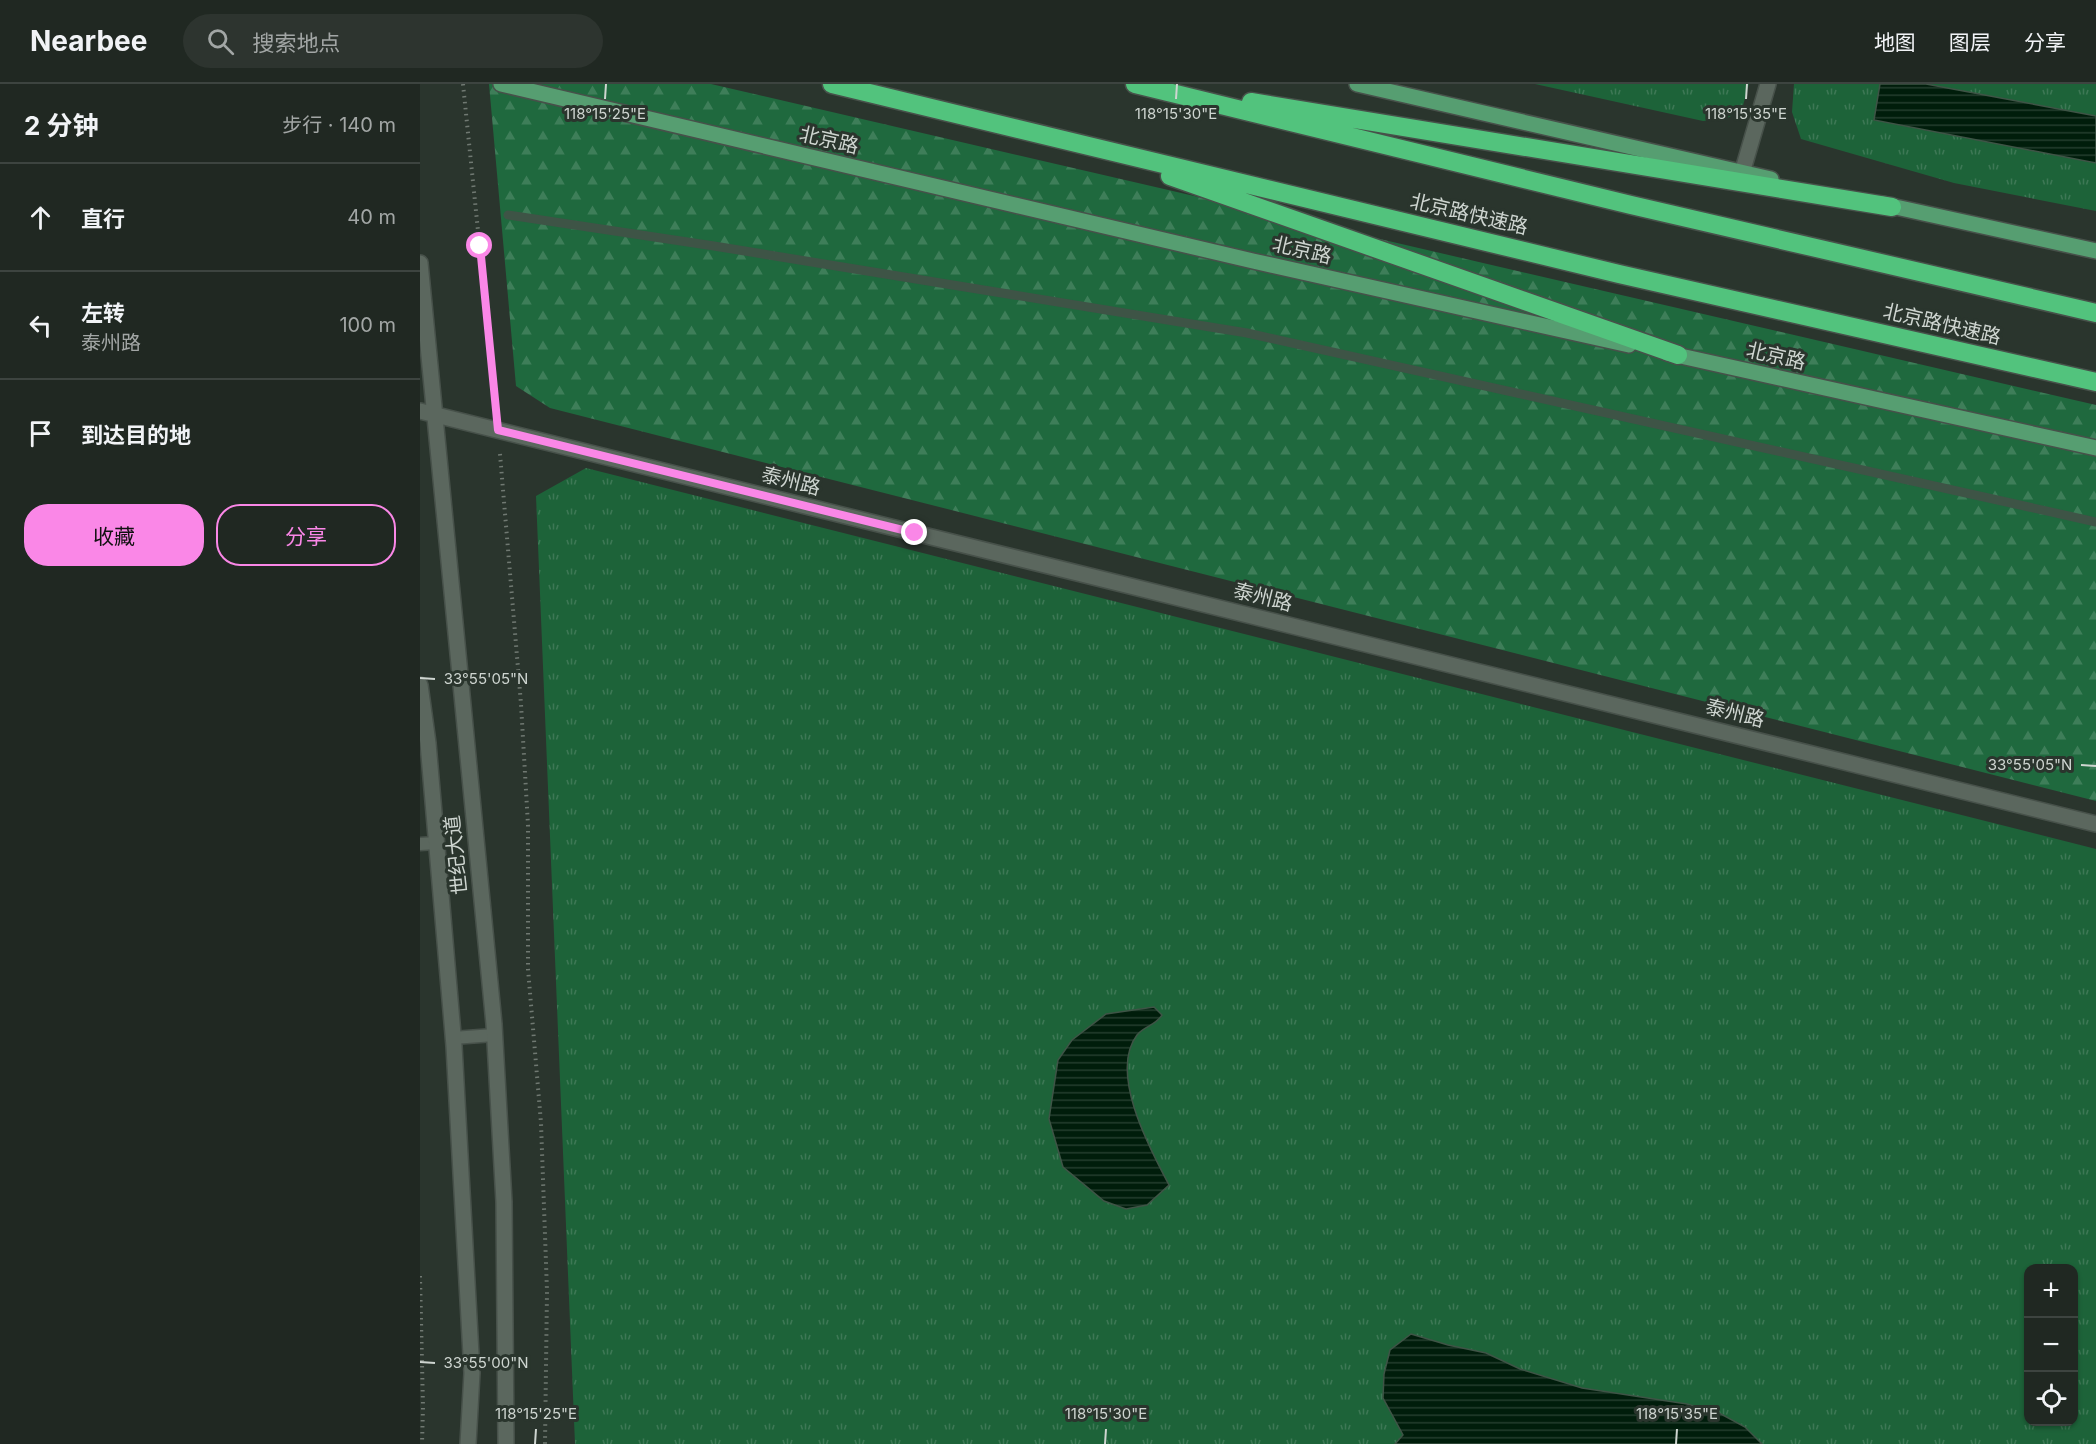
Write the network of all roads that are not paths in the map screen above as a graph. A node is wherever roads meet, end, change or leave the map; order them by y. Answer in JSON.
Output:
{"nodes":[{"id":1,"x":501,"y":84,"type":"edge"},
{"id":2,"x":832,"y":84,"type":"edge"},
{"id":3,"x":1136,"y":84,"type":"edge"},
{"id":4,"x":1357,"y":84,"type":"edge"},
{"id":5,"x":1768,"y":84,"type":"edge"},
{"id":6,"x":1078,"y":144,"type":"junction"},
{"id":7,"x":1742,"y":173,"type":"junction"},
{"id":8,"x":1892,"y":207,"type":"junction"},
{"id":9,"x":2096,"y":251,"type":"edge"},
{"id":10,"x":420,"y":263,"type":"edge"},
{"id":11,"x":2096,"y":312,"type":"edge"},
{"id":12,"x":1678,"y":356,"type":"junction"},
{"id":13,"x":2096,"y":382,"type":"edge"},
{"id":14,"x":427,"y":413,"type":"edge"},
{"id":15,"x":2096,"y":448,"type":"edge"},
{"id":16,"x":420,"y":685,"type":"edge"},
{"id":17,"x":2096,"y":824,"type":"edge"},
{"id":18,"x":420,"y":843,"type":"edge"},
{"id":19,"x":436,"y":843,"type":"junction"},
{"id":20,"x":494,"y":1035,"type":"junction"},
{"id":21,"x":453,"y":1038,"type":"junction"},
{"id":22,"x":468,"y":1444,"type":"edge"},
{"id":23,"x":506,"y":1444,"type":"edge"}],
"edges":[{"from":1,"to":12,"type":"main road","name":"北京路"},
{"from":2,"to":6,"type":"highway","name":"北京路快速路"},
{"from":3,"to":8,"type":"highway"},
{"from":3,"to":11,"type":"highway"},
{"from":4,"to":7,"type":"main road"},
{"from":5,"to":7,"type":"street"},
{"from":6,"to":12,"type":"highway"},
{"from":6,"to":13,"type":"highway","name":"北京路快速路"},
{"from":7,"to":8,"type":"main road"},
{"from":8,"to":9,"type":"main road"},
{"from":10,"to":14,"type":"street","name":"世纪大道"},
{"from":12,"to":15,"type":"main road","name":"北京路"},
{"from":14,"to":17,"type":"street","name":"泰州路"},
{"from":14,"to":20,"type":"street","name":"世纪大道"},
{"from":16,"to":19,"type":"street","name":"世纪大道"},
{"from":18,"to":19,"type":"lane"},
{"from":19,"to":21,"type":"street","name":"世纪大道"},
{"from":20,"to":21,"type":"lane"},
{"from":20,"to":23,"type":"street","name":"世纪大道"},
{"from":21,"to":22,"type":"street","name":"世纪大道"}]}
